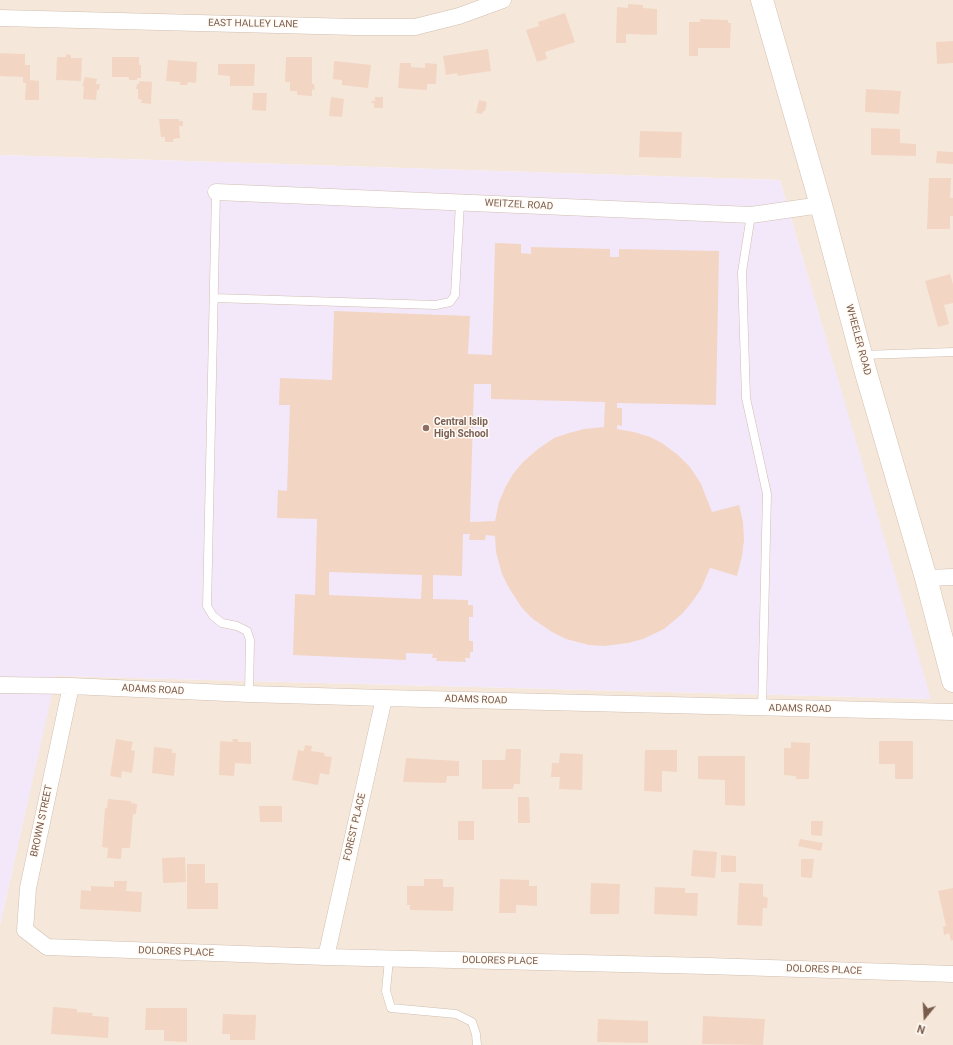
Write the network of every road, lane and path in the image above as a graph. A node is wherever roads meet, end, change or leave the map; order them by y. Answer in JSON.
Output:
{"nodes":[{"id":1,"x":503,"y":0,"type":"edge"},
{"id":2,"x":762,"y":0,"type":"edge"},
{"id":3,"x":0,"y":18,"type":"edge"},
{"id":4,"x":216,"y":192,"type":"joint"},
{"id":5,"x":460,"y":203,"type":"junction"},
{"id":6,"x":821,"y":205,"type":"junction"},
{"id":7,"x":751,"y":216,"type":"junction"},
{"id":8,"x":214,"y":298,"type":"junction"},
{"id":9,"x":953,"y":352,"type":"edge"},
{"id":10,"x":862,"y":355,"type":"junction"},
{"id":11,"x":926,"y":578,"type":"junction"},
{"id":12,"x":953,"y":578,"type":"edge"},
{"id":13,"x":953,"y":681,"type":"edge"},
{"id":14,"x":0,"y":685,"type":"edge"},
{"id":15,"x":71,"y":686,"type":"junction"},
{"id":16,"x":249,"y":694,"type":"junction"},
{"id":17,"x":384,"y":698,"type":"junction"},
{"id":18,"x":762,"y":708,"type":"junction"},
{"id":19,"x":953,"y":712,"type":"edge"},
{"id":20,"x":46,"y":947,"type":"joint"},
{"id":21,"x":326,"y":957,"type":"junction"},
{"id":22,"x":389,"y":958,"type":"junction"},
{"id":23,"x":953,"y":974,"type":"edge"},
{"id":24,"x":477,"y":1045,"type":"edge"}],
"edges":[{"from":1,"to":3,"type":"street","name":"EAST HALLEY LANE"},
{"from":2,"to":6,"type":"main road","name":"WHEELER ROAD"},
{"from":4,"to":5,"type":"street","name":"WEITZEL ROAD"},
{"from":4,"to":8,"type":"lane"},
{"from":5,"to":7,"type":"street","name":"WEITZEL ROAD"},
{"from":5,"to":8,"type":"lane"},
{"from":6,"to":7,"type":"street","name":"WEITZEL ROAD"},
{"from":6,"to":10,"type":"main road","name":"WHEELER ROAD"},
{"from":7,"to":18,"type":"lane"},
{"from":8,"to":16,"type":"lane"},
{"from":9,"to":10,"type":"lane"},
{"from":10,"to":11,"type":"main road","name":"WHEELER ROAD"},
{"from":11,"to":12,"type":"street"},
{"from":11,"to":13,"type":"main road","name":"WHEELER ROAD"},
{"from":14,"to":15,"type":"street","name":"ADAMS ROAD"},
{"from":15,"to":16,"type":"street","name":"ADAMS ROAD"},
{"from":15,"to":20,"type":"street","name":"BROWN STREET"},
{"from":16,"to":17,"type":"street","name":"ADAMS ROAD"},
{"from":17,"to":18,"type":"street","name":"ADAMS ROAD"},
{"from":17,"to":21,"type":"street","name":"FOREST PLACE"},
{"from":18,"to":19,"type":"street","name":"ADAMS ROAD"},
{"from":20,"to":21,"type":"street","name":"DOLORES PLACE"},
{"from":21,"to":22,"type":"street","name":"DOLORES PLACE"},
{"from":22,"to":23,"type":"street","name":"DOLORES PLACE"},
{"from":22,"to":24,"type":"lane"}]}
